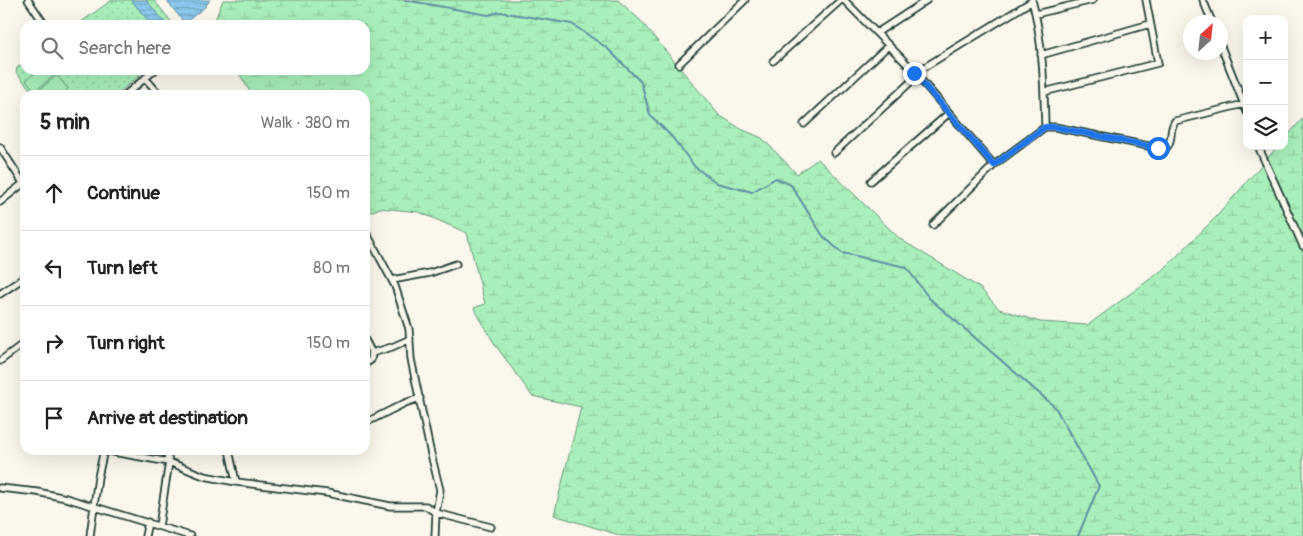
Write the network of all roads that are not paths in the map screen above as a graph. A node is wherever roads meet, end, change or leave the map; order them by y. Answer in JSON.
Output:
{"nodes":[{"id":1,"x":28,"y":0,"type":"edge"},
{"id":2,"x":745,"y":0,"type":"edge"},
{"id":3,"x":843,"y":0,"type":"edge"},
{"id":4,"x":927,"y":0,"type":"edge"},
{"id":5,"x":1032,"y":0,"type":"edge"},
{"id":6,"x":1093,"y":0,"type":"edge"},
{"id":7,"x":1146,"y":0,"type":"edge"},
{"id":8,"x":1203,"y":0,"type":"edge"},
{"id":9,"x":1036,"y":14,"type":"junction"},
{"id":10,"x":1209,"y":15,"type":"edge"},
{"id":11,"x":42,"y":20,"type":"edge"},
{"id":12,"x":1150,"y":24,"type":"junction"},
{"id":13,"x":878,"y":32,"type":"junction"},
{"id":14,"x":889,"y":45,"type":"junction"},
{"id":15,"x":1041,"y":54,"type":"junction"},
{"id":16,"x":1226,"y":60,"type":"edge"},
{"id":17,"x":773,"y":61,"type":"dead end"},
{"id":18,"x":679,"y":64,"type":"dead end"},
{"id":19,"x":149,"y":75,"type":"edge"},
{"id":20,"x":916,"y":75,"type":"junction"},
{"id":21,"x":145,"y":78,"type":"junction"},
{"id":22,"x":131,"y":90,"type":"edge"},
{"id":23,"x":156,"y":90,"type":"edge"},
{"id":24,"x":1044,"y":92,"type":"junction"},
{"id":25,"x":1243,"y":102,"type":"edge"},
{"id":26,"x":1243,"y":104,"type":"edge"},
{"id":27,"x":949,"y":113,"type":"junction"},
{"id":28,"x":804,"y":124,"type":"dead end"},
{"id":29,"x":1045,"y":127,"type":"junction"},
{"id":30,"x":0,"y":147,"type":"edge"},
{"id":31,"x":1260,"y":150,"type":"edge"},
{"id":32,"x":834,"y":153,"type":"dead end"},
{"id":33,"x":994,"y":165,"type":"junction"},
{"id":34,"x":20,"y":177,"type":"edge"},
{"id":35,"x":871,"y":181,"type":"dead end"},
{"id":36,"x":20,"y":187,"type":"edge"},
{"id":37,"x":0,"y":202,"type":"edge"},
{"id":38,"x":933,"y":225,"type":"dead end"},
{"id":39,"x":370,"y":239,"type":"edge"},
{"id":40,"x":1303,"y":246,"type":"edge"},
{"id":41,"x":456,"y":264,"type":"dead end"},
{"id":42,"x":20,"y":280,"type":"edge"},
{"id":43,"x":392,"y":280,"type":"junction"},
{"id":44,"x":0,"y":294,"type":"edge"},
{"id":45,"x":410,"y":339,"type":"junction"},
{"id":46,"x":20,"y":347,"type":"edge"},
{"id":47,"x":370,"y":349,"type":"edge"},
{"id":48,"x":372,"y":353,"type":"junction"},
{"id":49,"x":0,"y":361,"type":"edge"},
{"id":50,"x":370,"y":361,"type":"edge"},
{"id":51,"x":420,"y":398,"type":"junction"},
{"id":52,"x":370,"y":420,"type":"edge"},
{"id":53,"x":102,"y":455,"type":"edge"},
{"id":54,"x":130,"y":455,"type":"edge"},
{"id":55,"x":167,"y":455,"type":"edge"},
{"id":56,"x":230,"y":455,"type":"edge"},
{"id":57,"x":169,"y":462,"type":"junction"},
{"id":58,"x":236,"y":482,"type":"junction"},
{"id":59,"x":0,"y":488,"type":"edge"},
{"id":60,"x":95,"y":506,"type":"junction"},
{"id":61,"x":436,"y":513,"type":"junction"},
{"id":62,"x":148,"y":522,"type":"junction"},
{"id":63,"x":159,"y":526,"type":"junction"},
{"id":64,"x":491,"y":527,"type":"dead end"},
{"id":65,"x":90,"y":536,"type":"edge"},
{"id":66,"x":145,"y":536,"type":"edge"},
{"id":67,"x":190,"y":536,"type":"edge"},
{"id":68,"x":434,"y":536,"type":"edge"}],
"edges":[{"from":1,"to":11,"type":"street"},
{"from":2,"to":18,"type":"street"},
{"from":3,"to":13,"type":"street"},
{"from":3,"to":17,"type":"street"},
{"from":4,"to":13,"type":"street"},
{"from":5,"to":9,"type":"street"},
{"from":5,"to":20,"type":"street"},
{"from":6,"to":9,"type":"street"},
{"from":7,"to":12,"type":"street"},
{"from":8,"to":10,"type":"street"},
{"from":9,"to":15,"type":"street"},
{"from":12,"to":15,"type":"street"},
{"from":12,"to":24,"type":"street"},
{"from":13,"to":14,"type":"street"},
{"from":14,"to":20,"type":"street"},
{"from":14,"to":28,"type":"street"},
{"from":15,"to":24,"type":"street"},
{"from":16,"to":25,"type":"street"},
{"from":19,"to":21,"type":"street"},
{"from":20,"to":27,"type":"street"},
{"from":20,"to":32,"type":"street"},
{"from":21,"to":22,"type":"street"},
{"from":21,"to":23,"type":"street"},
{"from":24,"to":29,"type":"street"},
{"from":26,"to":29,"type":"street"},
{"from":27,"to":33,"type":"street"},
{"from":27,"to":35,"type":"street"},
{"from":29,"to":33,"type":"street"},
{"from":30,"to":34,"type":"street"},
{"from":31,"to":40,"type":"street"},
{"from":33,"to":38,"type":"street"},
{"from":36,"to":37,"type":"street"},
{"from":39,"to":43,"type":"street"},
{"from":41,"to":43,"type":"street"},
{"from":42,"to":44,"type":"street"},
{"from":43,"to":45,"type":"street"},
{"from":45,"to":48,"type":"street"},
{"from":45,"to":51,"type":"street"},
{"from":46,"to":49,"type":"street"},
{"from":47,"to":48,"type":"street"},
{"from":48,"to":50,"type":"street"},
{"from":51,"to":52,"type":"street"},
{"from":51,"to":61,"type":"street"},
{"from":53,"to":60,"type":"street"},
{"from":54,"to":57,"type":"street"},
{"from":55,"to":57,"type":"street"},
{"from":56,"to":58,"type":"street"},
{"from":57,"to":58,"type":"street"},
{"from":57,"to":63,"type":"street"},
{"from":58,"to":61,"type":"street"},
{"from":59,"to":60,"type":"street"},
{"from":60,"to":62,"type":"street"},
{"from":60,"to":65,"type":"street"},
{"from":61,"to":64,"type":"street"},
{"from":61,"to":68,"type":"street"},
{"from":62,"to":63,"type":"street"},
{"from":62,"to":66,"type":"street"},
{"from":63,"to":67,"type":"street"}]}
